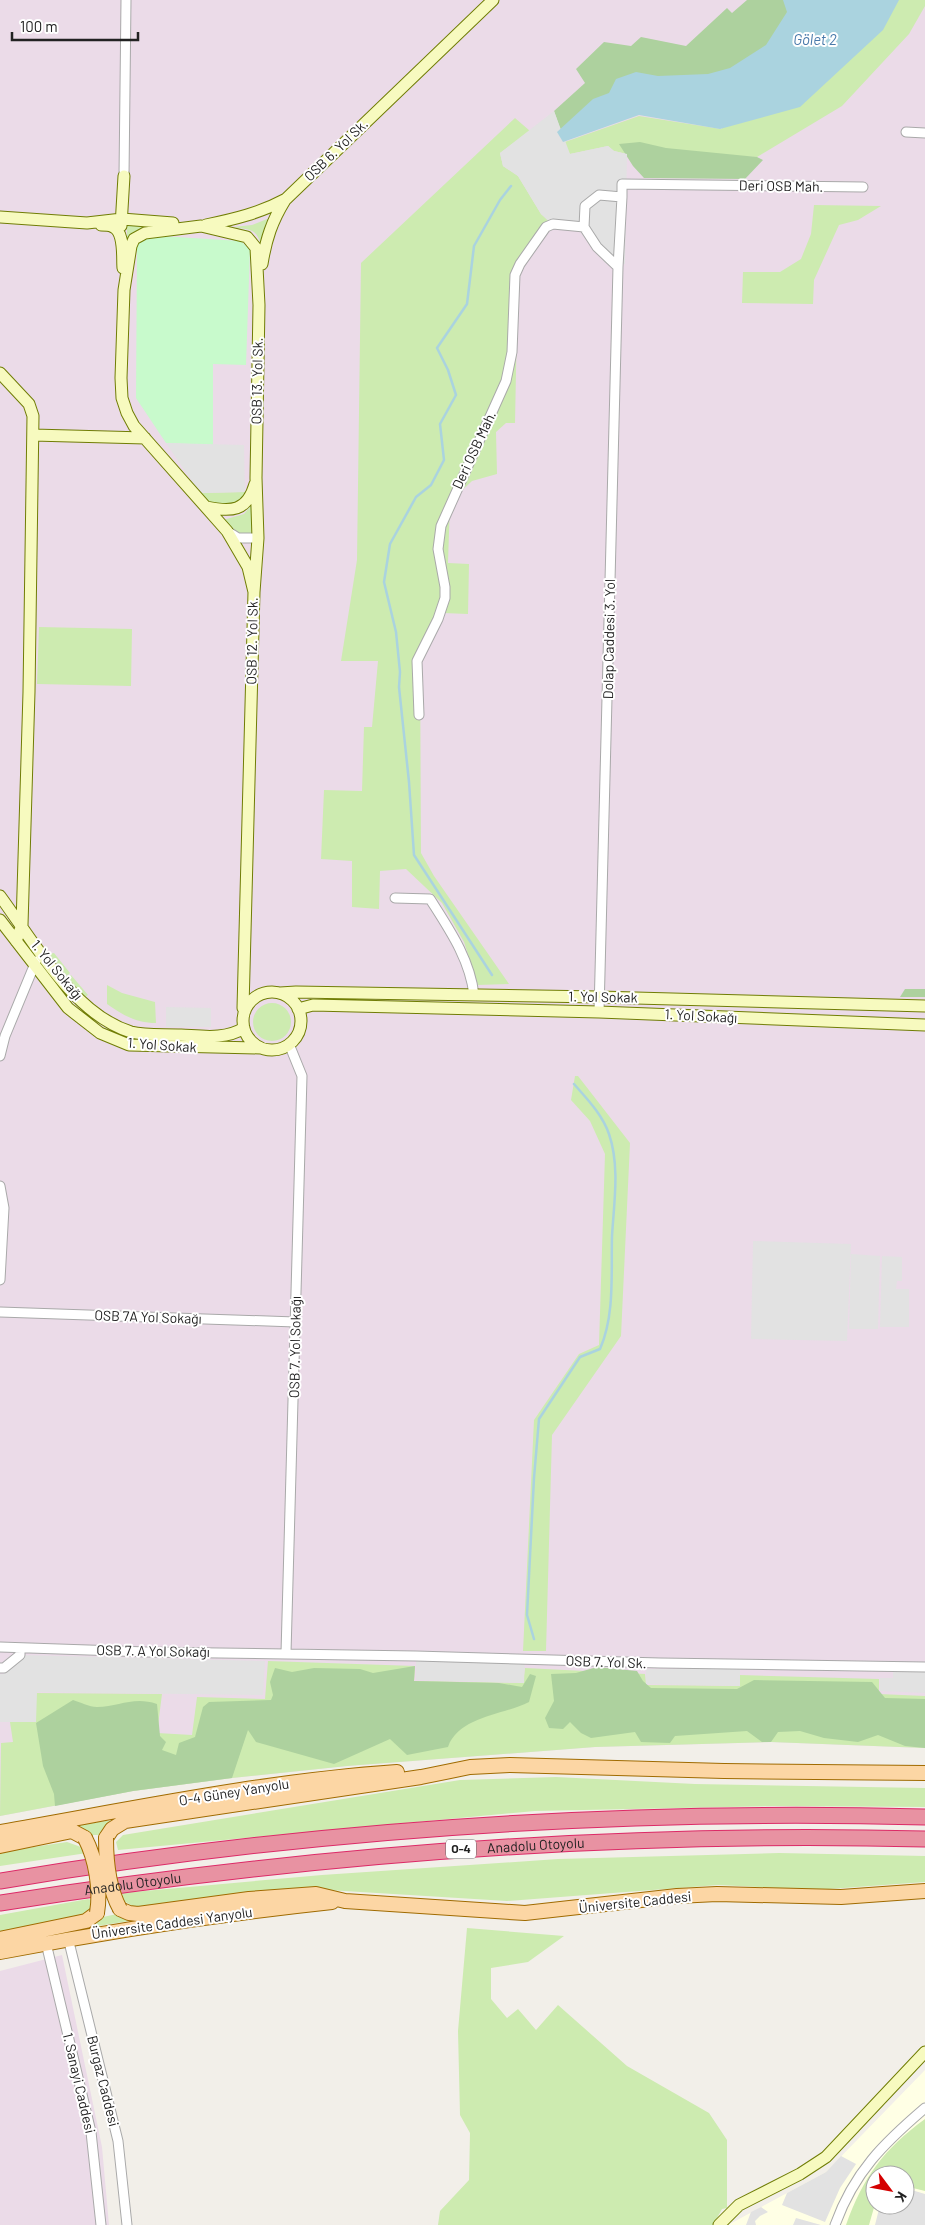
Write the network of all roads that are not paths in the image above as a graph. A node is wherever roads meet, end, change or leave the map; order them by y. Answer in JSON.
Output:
{"nodes":[{"id":1,"x":492,"y":0,"type":"edge"},
{"id":2,"x":123,"y":1,"type":"edge"},
{"id":3,"x":906,"y":132,"type":"dead end"},
{"id":4,"x":925,"y":133,"type":"edge"},
{"id":5,"x":124,"y":176,"type":"junction"},
{"id":6,"x":863,"y":187,"type":"dead end"},
{"id":7,"x":622,"y":197,"type":"junction"},
{"id":8,"x":286,"y":199,"type":"junction"},
{"id":9,"x":122,"y":206,"type":"junction"},
{"id":10,"x":0,"y":217,"type":"edge"},
{"id":11,"x":122,"y":219,"type":"junction"},
{"id":12,"x":109,"y":221,"type":"junction"},
{"id":13,"x":144,"y":221,"type":"junction"},
{"id":14,"x":87,"y":223,"type":"junction"},
{"id":15,"x":201,"y":226,"type":"junction"},
{"id":16,"x":584,"y":227,"type":"junction"},
{"id":17,"x":121,"y":238,"type":"junction"},
{"id":18,"x":618,"y":267,"type":"junction"},
{"id":19,"x":259,"y":285,"type":"junction"},
{"id":20,"x":124,"y":290,"type":"junction"},
{"id":21,"x":0,"y":373,"type":"edge"},
{"id":22,"x":34,"y":435,"type":"junction"},
{"id":23,"x":145,"y":438,"type":"junction"},
{"id":24,"x":256,"y":478,"type":"junction"},
{"id":25,"x":206,"y":507,"type":"junction"},
{"id":26,"x":227,"y":531,"type":"junction"},
{"id":27,"x":258,"y":538,"type":"junction"},
{"id":28,"x":254,"y":592,"type":"junction"},
{"id":29,"x":419,"y":715,"type":"dead end"},
{"id":30,"x":0,"y":896,"type":"edge"},
{"id":31,"x":395,"y":898,"type":"dead end"},
{"id":32,"x":0,"y":920,"type":"edge"},
{"id":33,"x":22,"y":925,"type":"junction"},
{"id":34,"x":16,"y":941,"type":"junction"},
{"id":35,"x":41,"y":952,"type":"junction"},
{"id":36,"x":34,"y":965,"type":"junction"},
{"id":37,"x":244,"y":976,"type":"junction"},
{"id":38,"x":280,"y":993,"type":"junction"},
{"id":39,"x":474,"y":995,"type":"junction"},
{"id":40,"x":258,"y":996,"type":"junction"},
{"id":41,"x":599,"y":997,"type":"junction"},
{"id":42,"x":925,"y":1006,"type":"edge"},
{"id":43,"x":298,"y":1009,"type":"junction"},
{"id":44,"x":245,"y":1011,"type":"junction"},
{"id":45,"x":599,"y":1012,"type":"junction"},
{"id":46,"x":925,"y":1025,"type":"edge"},
{"id":47,"x":244,"y":1028,"type":"junction"},
{"id":48,"x":290,"y":1044,"type":"junction"},
{"id":49,"x":261,"y":1048,"type":"junction"},
{"id":50,"x":0,"y":1056,"type":"edge"},
{"id":51,"x":0,"y":1186,"type":"edge"},
{"id":52,"x":0,"y":1280,"type":"edge"},
{"id":53,"x":0,"y":1312,"type":"edge"},
{"id":54,"x":296,"y":1322,"type":"junction"},
{"id":55,"x":0,"y":1647,"type":"edge"},
{"id":56,"x":20,"y":1648,"type":"junction"},
{"id":57,"x":286,"y":1654,"type":"junction"},
{"id":58,"x":925,"y":1667,"type":"edge"},
{"id":59,"x":0,"y":1668,"type":"edge"},
{"id":60,"x":470,"y":1767,"type":"junction"},
{"id":61,"x":925,"y":1773,"type":"edge"},
{"id":62,"x":925,"y":1817,"type":"edge"},
{"id":63,"x":0,"y":1832,"type":"edge"},
{"id":64,"x":925,"y":1839,"type":"edge"},
{"id":65,"x":0,"y":1846,"type":"edge"},
{"id":66,"x":0,"y":1881,"type":"edge"},
{"id":67,"x":925,"y":1891,"type":"edge"},
{"id":68,"x":345,"y":1901,"type":"junction"},
{"id":69,"x":0,"y":1903,"type":"edge"},
{"id":70,"x":0,"y":1938,"type":"edge"},
{"id":71,"x":68,"y":1938,"type":"junction"},
{"id":72,"x":46,"y":1943,"type":"junction"},
{"id":73,"x":0,"y":1952,"type":"edge"},
{"id":74,"x":925,"y":2052,"type":"edge"},
{"id":75,"x":925,"y":2108,"type":"edge"},
{"id":76,"x":101,"y":2225,"type":"edge"},
{"id":77,"x":127,"y":2225,"type":"edge"},
{"id":78,"x":719,"y":2225,"type":"edge"},
{"id":79,"x":834,"y":2225,"type":"edge"}],
"edges":[{"from":1,"to":8,"type":"street","name":"OSB 6. Yol Sk."},
{"from":2,"to":5,"type":"street"},
{"from":3,"to":4,"type":"street"},
{"from":5,"to":9,"type":"street"},
{"from":5,"to":13,"type":"street"},
{"from":6,"to":7,"type":"street","name":"Deri OSB Mah."},
{"from":7,"to":16,"type":"street"},
{"from":7,"to":18,"type":"street","name":"Dolap Caddesi 3. Yol"},
{"from":8,"to":15,"type":"street","name":"OSB 6. Yol Sk."},
{"from":8,"to":19,"type":"street"},
{"from":9,"to":11,"type":"street"},
{"from":9,"to":12,"type":"street"},
{"from":10,"to":14,"type":"street"},
{"from":11,"to":12,"type":"street","name":"OSB 6. Yol Sk."},
{"from":11,"to":13,"type":"street","name":"OSB 6. Yol Sk."},
{"from":11,"to":17,"type":"street"},
{"from":12,"to":14,"type":"street","name":"OSB 6. Yol Sk."},
{"from":13,"to":15,"type":"street","name":"OSB 6. Yol Sk."},
{"from":14,"to":17,"type":"street"},
{"from":15,"to":19,"type":"street"},
{"from":15,"to":20,"type":"street"},
{"from":16,"to":18,"type":"street"},
{"from":16,"to":29,"type":"street","name":"Deri OSB Mah."},
{"from":17,"to":20,"type":"street"},
{"from":18,"to":41,"type":"street","name":"Dolap Caddesi 3. Yol"},
{"from":19,"to":24,"type":"street","name":"OSB 13. Yol Sk."},
{"from":20,"to":23,"type":"street","name":"OSB 12. Yol Sk."},
{"from":21,"to":22,"type":"street"},
{"from":22,"to":23,"type":"street"},
{"from":22,"to":33,"type":"street"},
{"from":23,"to":25,"type":"street","name":"OSB 12. Yol Sk."},
{"from":24,"to":25,"type":"street"},
{"from":24,"to":27,"type":"street","name":"OSB 13. Yol Sk."},
{"from":25,"to":26,"type":"street","name":"OSB 12. Yol Sk."},
{"from":26,"to":27,"type":"street"},
{"from":26,"to":28,"type":"street","name":"OSB 12. Yol Sk."},
{"from":27,"to":28,"type":"street","name":"OSB 13. Yol Sk."},
{"from":28,"to":37,"type":"street","name":"OSB 12. Yol Sk."},
{"from":30,"to":33,"type":"street","name":"1. Yol Sokağı"},
{"from":31,"to":39,"type":"street"},
{"from":32,"to":34,"type":"street","name":"1. Yol Sokak"},
{"from":33,"to":34,"type":"street"},
{"from":33,"to":35,"type":"street","name":"1. Yol Sokağı"},
{"from":34,"to":36,"type":"street","name":"1. Yol Sokak"},
{"from":35,"to":36,"type":"street"},
{"from":35,"to":47,"type":"street","name":"1. Yol Sokağı"},
{"from":36,"to":49,"type":"street","name":"1. Yol Sokak"},
{"from":36,"to":50,"type":"street"},
{"from":37,"to":40,"type":"street"},
{"from":37,"to":44,"type":"street","name":"OSB 12. Yol Sk."},
{"from":38,"to":39,"type":"street","name":"1. Yol Sokak"},
{"from":38,"to":40,"type":"street"},
{"from":38,"to":43,"type":"street"},
{"from":39,"to":41,"type":"street","name":"1. Yol Sokak"},
{"from":40,"to":44,"type":"street"},
{"from":41,"to":42,"type":"street","name":"1. Yol Sokak"},
{"from":41,"to":45,"type":"street","name":"Dolap Caddesi 3. Yol"},
{"from":43,"to":45,"type":"street","name":"1. Yol Sokağı"},
{"from":43,"to":48,"type":"street"},
{"from":44,"to":47,"type":"street"},
{"from":45,"to":46,"type":"street","name":"1. Yol Sokağı"},
{"from":47,"to":49,"type":"street"},
{"from":48,"to":49,"type":"street"},
{"from":48,"to":54,"type":"street","name":"OSB 7. Yol Sokağı"},
{"from":51,"to":52,"type":"street"},
{"from":53,"to":54,"type":"street","name":"OSB 7A Yol Sokağı"},
{"from":54,"to":57,"type":"street","name":"OSB 7. Yol Sokağı"},
{"from":55,"to":56,"type":"street","name":"OSB 7. A Yol Sokağı"},
{"from":56,"to":57,"type":"street","name":"OSB 7. A Yol Sokağı"},
{"from":56,"to":59,"type":"street"},
{"from":57,"to":58,"type":"street","name":"OSB 7. Yol Sk."},
{"from":60,"to":61,"type":"main road"},
{"from":60,"to":63,"type":"main road","name":"O-4 Güney Yanyolu"},
{"from":60,"to":68,"type":"main road","bridge":true},
{"from":62,"to":66,"type":"highway","name":"Anadolu Otoyolu","number":"O-4"},
{"from":64,"to":69,"type":"highway","name":"Anadolu Otoyolu","number":"O-4"},
{"from":65,"to":70,"type":"main road","bridge":true},
{"from":67,"to":68,"type":"main road","name":"Üniversite Caddesi"},
{"from":68,"to":71,"type":"main road","name":"Üniversite Caddesi Yanyolu"},
{"from":71,"to":72,"type":"main road","name":"Üniversite Caddesi Yanyolu"},
{"from":71,"to":77,"type":"street","name":"Burgaz Caddesi"},
{"from":72,"to":73,"type":"main road","name":"Üniversite Caddesi Yanyolu"},
{"from":72,"to":76,"type":"street","name":"1. Sanayi Caddesi"},
{"from":74,"to":78,"type":"street"},
{"from":75,"to":79,"type":"street"}]}
